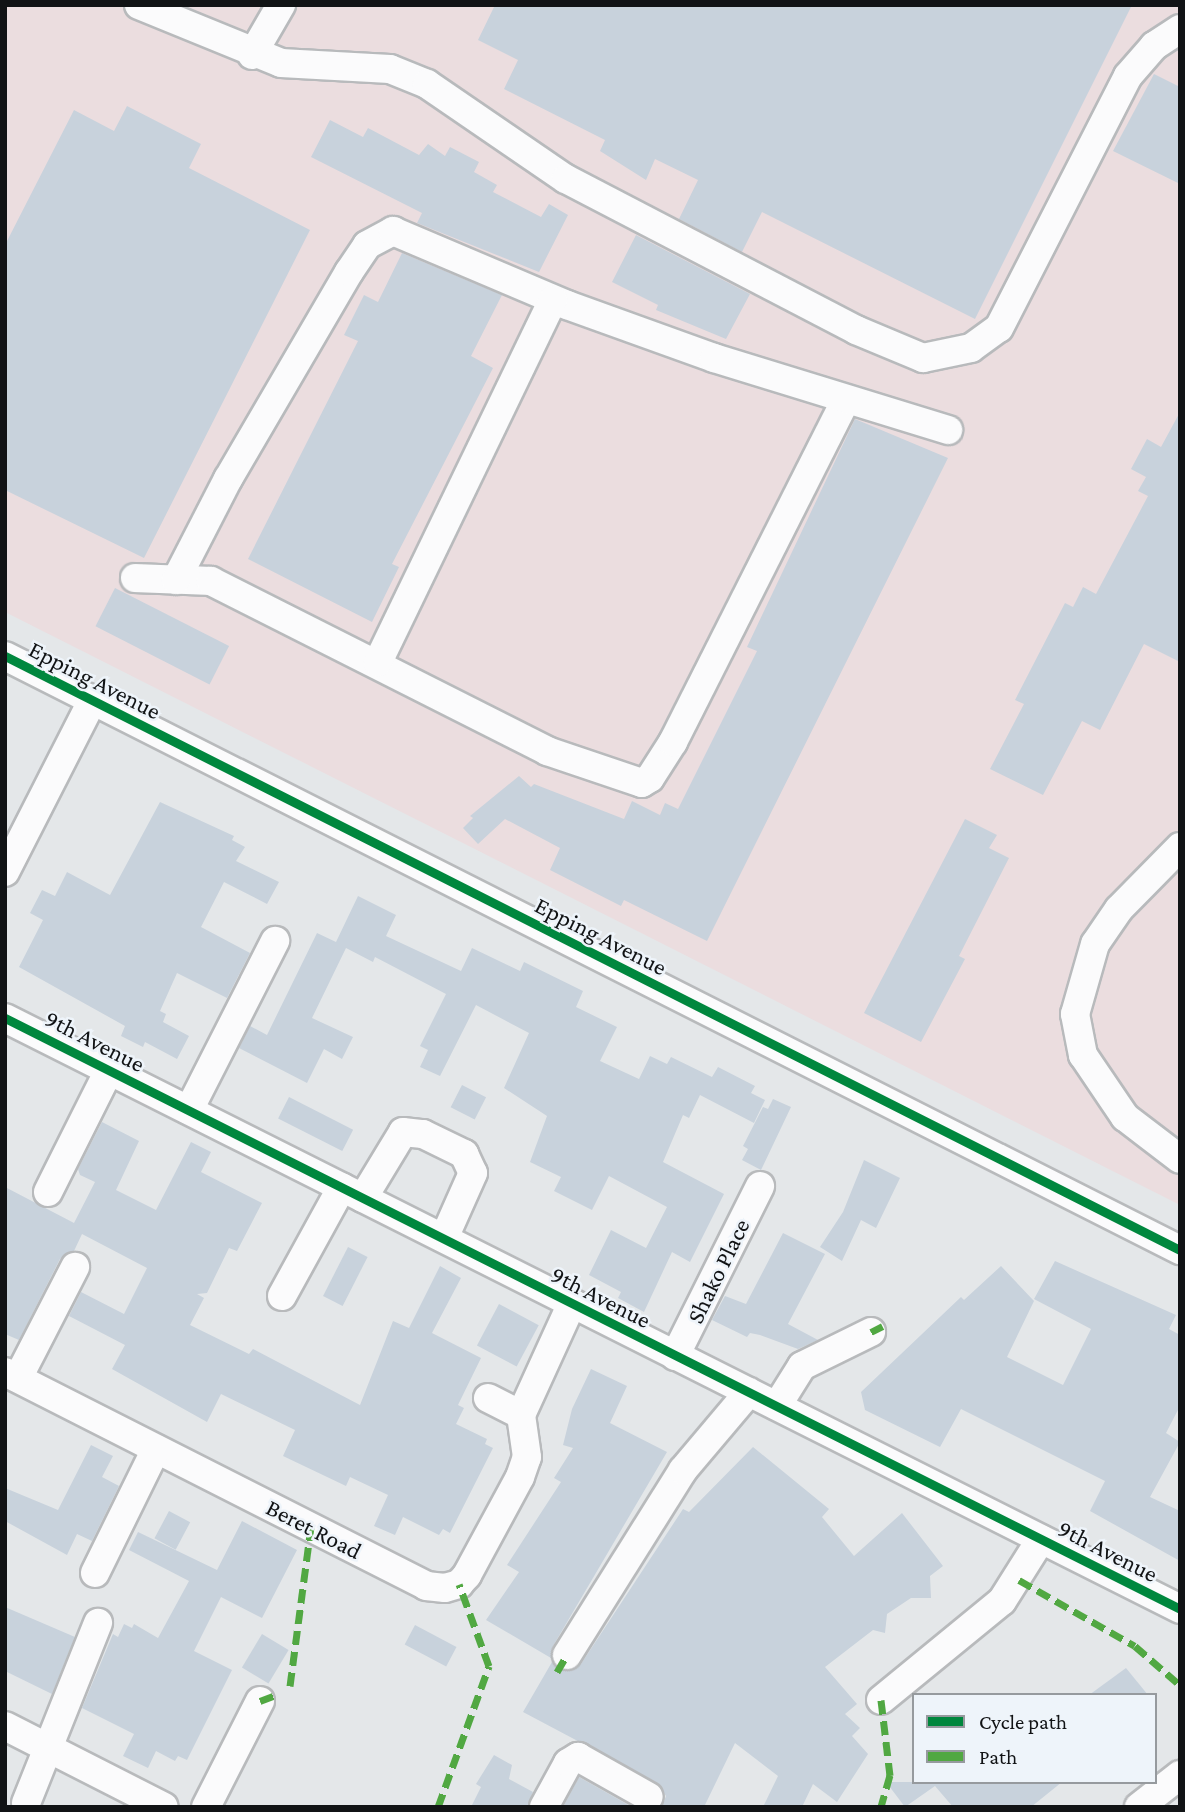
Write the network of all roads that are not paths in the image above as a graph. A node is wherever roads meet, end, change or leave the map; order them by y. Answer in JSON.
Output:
{"nodes":[{"id":1,"x":139,"y":5,"type":"edge"},
{"id":2,"x":281,"y":5,"type":"edge"},
{"id":3,"x":1180,"y":29,"type":"edge"},
{"id":4,"x":252,"y":55,"type":"junction"},
{"id":5,"x":553,"y":300,"type":"junction"},
{"id":6,"x":846,"y":400,"type":"junction"},
{"id":7,"x":948,"y":430,"type":"dead end"},
{"id":8,"x":135,"y":578,"type":"dead end"},
{"id":9,"x":176,"y":580,"type":"junction"},
{"id":10,"x":5,"y":656,"type":"edge"},
{"id":11,"x":378,"y":662,"type":"junction"},
{"id":12,"x":92,"y":701,"type":"junction"},
{"id":13,"x":1180,"y":846,"type":"edge"},
{"id":14,"x":5,"y":872,"type":"edge"},
{"id":15,"x":275,"y":941,"type":"dead end"},
{"id":16,"x":5,"y":1018,"type":"edge"},
{"id":17,"x":109,"y":1070,"type":"junction"},
{"id":18,"x":189,"y":1110,"type":"junction"},
{"id":19,"x":1180,"y":1159,"type":"edge"},
{"id":20,"x":760,"y":1186,"type":"dead end"},
{"id":21,"x":48,"y":1192,"type":"dead end"},
{"id":22,"x":352,"y":1193,"type":"junction"},
{"id":23,"x":444,"y":1238,"type":"junction"},
{"id":24,"x":1180,"y":1250,"type":"edge"},
{"id":25,"x":75,"y":1267,"type":"dead end"},
{"id":26,"x":282,"y":1296,"type":"dead end"},
{"id":27,"x":572,"y":1303,"type":"junction"},
{"id":28,"x":871,"y":1332,"type":"dead end"},
{"id":29,"x":675,"y":1356,"type":"junction"},
{"id":30,"x":12,"y":1375,"type":"edge"},
{"id":31,"x":749,"y":1392,"type":"junction"},
{"id":32,"x":488,"y":1398,"type":"dead end"},
{"id":33,"x":777,"y":1406,"type":"junction"},
{"id":34,"x":521,"y":1415,"type":"junction"},
{"id":35,"x":156,"y":1448,"type":"junction"},
{"id":36,"x":1041,"y":1539,"type":"junction"},
{"id":37,"x":95,"y":1573,"type":"dead end"},
{"id":38,"x":1180,"y":1609,"type":"edge"},
{"id":39,"x":98,"y":1623,"type":"dead end"},
{"id":40,"x":567,"y":1655,"type":"dead end"},
{"id":41,"x":881,"y":1700,"type":"dead end"},
{"id":42,"x":260,"y":1701,"type":"dead end"},
{"id":43,"x":5,"y":1726,"type":"edge"},
{"id":44,"x":51,"y":1749,"type":"junction"},
{"id":45,"x":1180,"y":1775,"type":"edge"},
{"id":46,"x":649,"y":1797,"type":"dead end"},
{"id":47,"x":22,"y":1801,"type":"edge"},
{"id":48,"x":164,"y":1807,"type":"edge"},
{"id":49,"x":206,"y":1807,"type":"edge"},
{"id":50,"x":544,"y":1807,"type":"edge"},
{"id":51,"x":1139,"y":1807,"type":"edge"}],
"edges":[{"from":1,"to":4,"type":"street"},
{"from":2,"to":4,"type":"street"},
{"from":3,"to":4,"type":"street"},
{"from":5,"to":6,"type":"street"},
{"from":5,"to":9,"type":"street"},
{"from":5,"to":11,"type":"street"},
{"from":6,"to":7,"type":"street"},
{"from":6,"to":11,"type":"street"},
{"from":8,"to":9,"type":"street"},
{"from":9,"to":11,"type":"street"},
{"from":10,"to":12,"type":"street","name":"Epping Avenue"},
{"from":12,"to":14,"type":"street"},
{"from":12,"to":24,"type":"street","name":"Epping Avenue"},
{"from":13,"to":19,"type":"street"},
{"from":15,"to":18,"type":"street"},
{"from":16,"to":17,"type":"street","name":"9th Avenue"},
{"from":17,"to":18,"type":"street","name":"9th Avenue"},
{"from":17,"to":21,"type":"street"},
{"from":18,"to":22,"type":"street","name":"9th Avenue"},
{"from":20,"to":29,"type":"street","name":"Shako Place"},
{"from":22,"to":23,"type":"street","name":"9th Avenue"},
{"from":22,"to":23,"type":"street"},
{"from":22,"to":26,"type":"street"},
{"from":23,"to":27,"type":"street","name":"9th Avenue"},
{"from":25,"to":30,"type":"street"},
{"from":27,"to":29,"type":"street","name":"9th Avenue"},
{"from":27,"to":34,"type":"street"},
{"from":28,"to":33,"type":"street"},
{"from":29,"to":31,"type":"street","name":"9th Avenue"},
{"from":30,"to":35,"type":"street","name":"Beret Road"},
{"from":31,"to":33,"type":"street","name":"9th Avenue"},
{"from":31,"to":40,"type":"street"},
{"from":32,"to":34,"type":"street"},
{"from":33,"to":36,"type":"street","name":"9th Avenue"},
{"from":34,"to":35,"type":"street","name":"Beret Road"},
{"from":35,"to":37,"type":"street"},
{"from":36,"to":38,"type":"street","name":"9th Avenue"},
{"from":36,"to":41,"type":"street"},
{"from":39,"to":44,"type":"street"},
{"from":42,"to":49,"type":"street"},
{"from":43,"to":44,"type":"street"},
{"from":44,"to":47,"type":"street"},
{"from":44,"to":48,"type":"street"},
{"from":45,"to":51,"type":"street"},
{"from":46,"to":50,"type":"street"}]}
